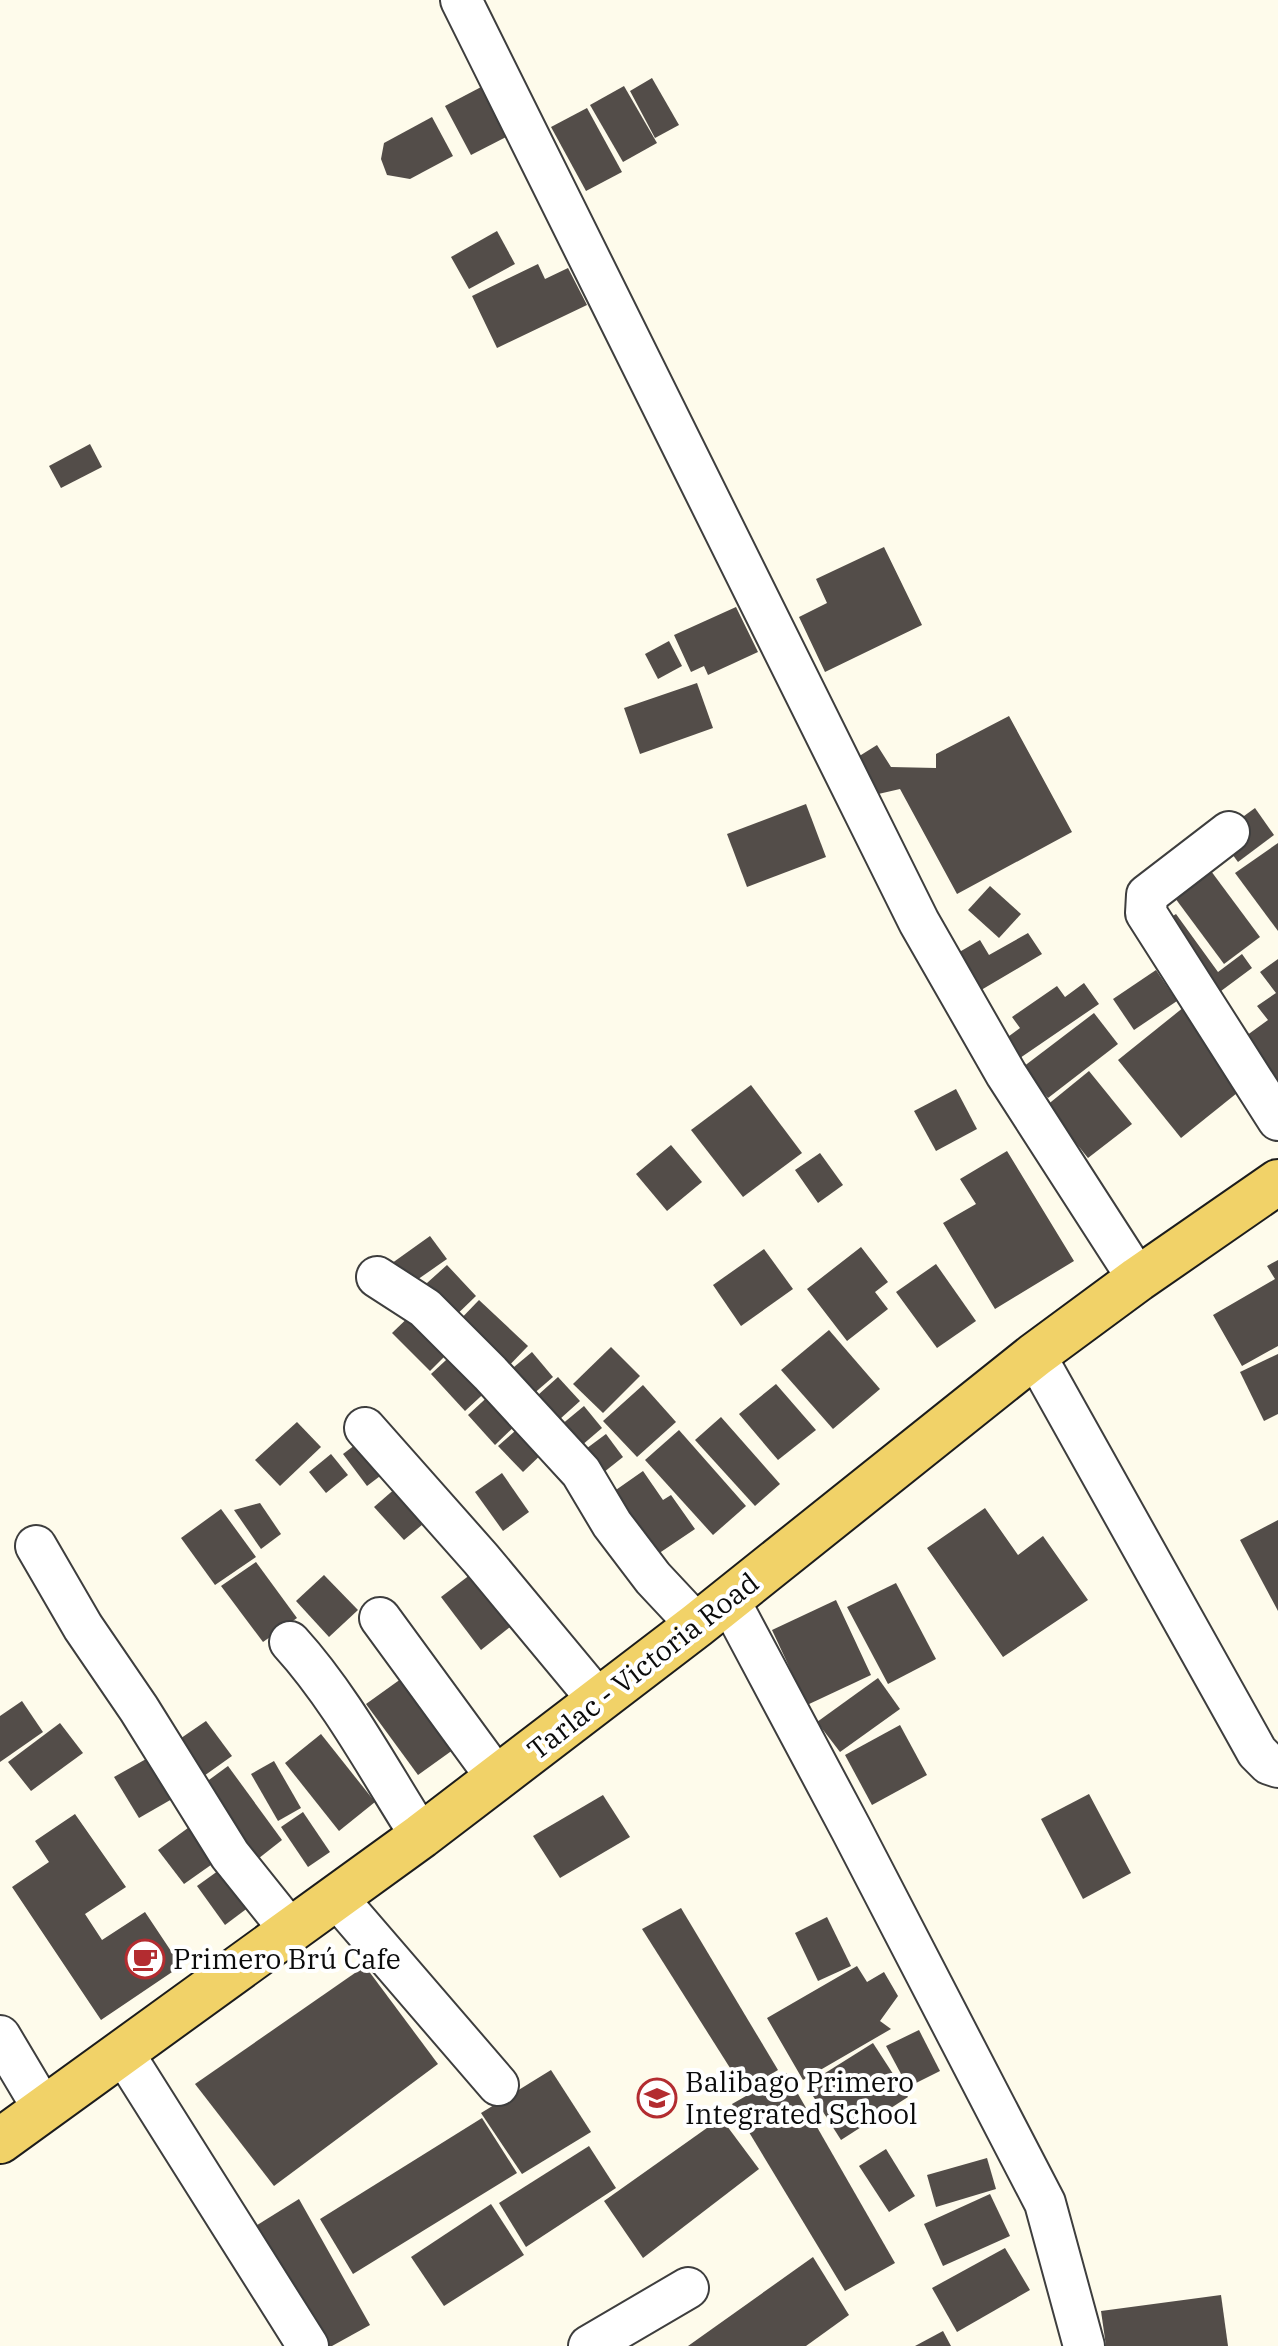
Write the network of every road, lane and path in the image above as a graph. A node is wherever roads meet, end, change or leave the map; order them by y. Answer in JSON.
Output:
{"nodes":[{"id":1,"x":461,"y":0,"type":"edge"},
{"id":2,"x":1229,"y":832,"type":"dead end"},
{"id":3,"x":1278,"y":1120,"type":"edge"},
{"id":4,"x":1278,"y":1182,"type":"edge"},
{"id":5,"x":377,"y":1277,"type":"dead end"},
{"id":6,"x":1138,"y":1279,"type":"junction"},
{"id":7,"x":1035,"y":1355,"type":"junction"},
{"id":8,"x":365,"y":1428,"type":"dead end"},
{"id":9,"x":36,"y":1546,"type":"dead end"},
{"id":10,"x":713,"y":1612,"type":"junction"},
{"id":11,"x":380,"y":1618,"type":"dead end"},
{"id":12,"x":290,"y":1642,"type":"dead end"},
{"id":13,"x":599,"y":1701,"type":"junction"},
{"id":14,"x":1278,"y":1767,"type":"edge"},
{"id":15,"x":497,"y":1778,"type":"junction"},
{"id":16,"x":421,"y":1836,"type":"junction"},
{"id":17,"x":336,"y":1897,"type":"junction"},
{"id":18,"x":290,"y":1930,"type":"junction"},
{"id":19,"x":0,"y":2036,"type":"edge"},
{"id":20,"x":122,"y":2051,"type":"junction"},
{"id":21,"x":498,"y":2085,"type":"dead end"},
{"id":22,"x":44,"y":2110,"type":"junction"},
{"id":23,"x":0,"y":2141,"type":"edge"},
{"id":24,"x":688,"y":2288,"type":"dead end"},
{"id":25,"x":308,"y":2346,"type":"edge"},
{"id":26,"x":589,"y":2346,"type":"edge"},
{"id":27,"x":1084,"y":2346,"type":"edge"}],
"edges":[{"from":1,"to":6,"type":"street"},
{"from":2,"to":3,"type":"street"},
{"from":4,"to":6,"type":"main road","name":"Tarlac - Victoria Road"},
{"from":5,"to":10,"type":"street"},
{"from":6,"to":7,"type":"main road","name":"Tarlac - Victoria Road"},
{"from":7,"to":10,"type":"main road","name":"Tarlac - Victoria Road"},
{"from":7,"to":14,"type":"street"},
{"from":8,"to":13,"type":"street"},
{"from":9,"to":18,"type":"street"},
{"from":10,"to":13,"type":"main road","name":"Tarlac - Victoria Road"},
{"from":10,"to":27,"type":"street"},
{"from":11,"to":15,"type":"street"},
{"from":12,"to":16,"type":"street"},
{"from":13,"to":15,"type":"main road","name":"Tarlac - Victoria Road"},
{"from":15,"to":16,"type":"main road","name":"Tarlac - Victoria Road"},
{"from":16,"to":17,"type":"main road","name":"Tarlac - Victoria Road"},
{"from":17,"to":18,"type":"main road","name":"Tarlac - Victoria Road"},
{"from":17,"to":21,"type":"street"},
{"from":18,"to":20,"type":"main road","name":"Tarlac - Victoria Road"},
{"from":19,"to":22,"type":"street"},
{"from":20,"to":22,"type":"main road","name":"Tarlac - Victoria Road"},
{"from":20,"to":25,"type":"street"},
{"from":22,"to":23,"type":"main road","name":"Tarlac - Victoria Road"},
{"from":24,"to":26,"type":"street"}]}
